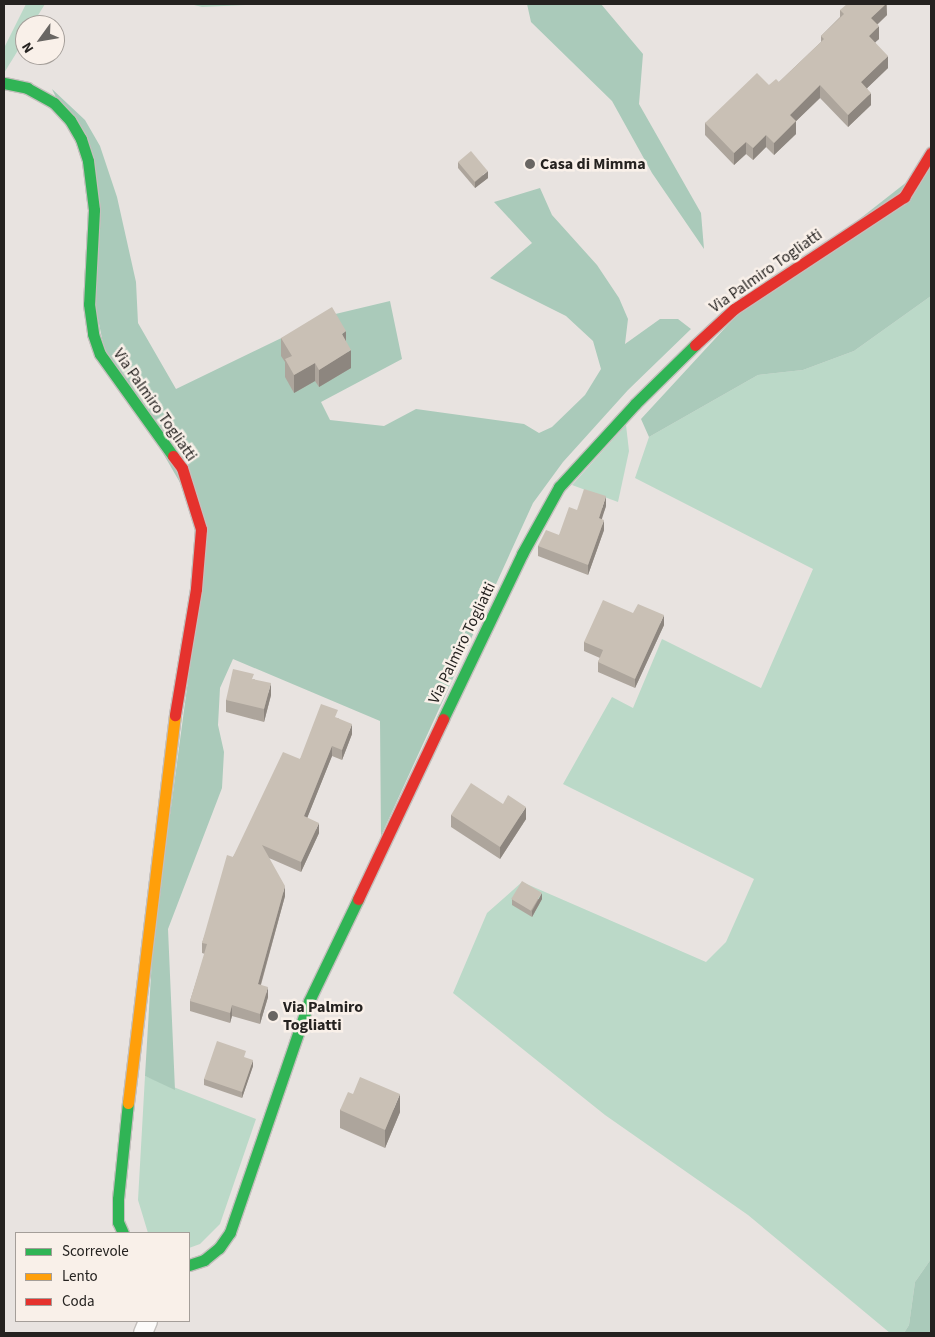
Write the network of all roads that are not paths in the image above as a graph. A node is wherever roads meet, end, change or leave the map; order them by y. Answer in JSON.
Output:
{"nodes":[{"id":1,"x":4,"y":83,"type":"edge"},
{"id":2,"x":931,"y":153,"type":"edge"},
{"id":3,"x":123,"y":1232,"type":"edge"},
{"id":4,"x":190,"y":1265,"type":"edge"}],
"edges":[{"from":1,"to":3,"type":"street","name":"Via Palmiro Togliatti"},
{"from":2,"to":4,"type":"street","name":"Via Palmiro Togliatti"}]}
